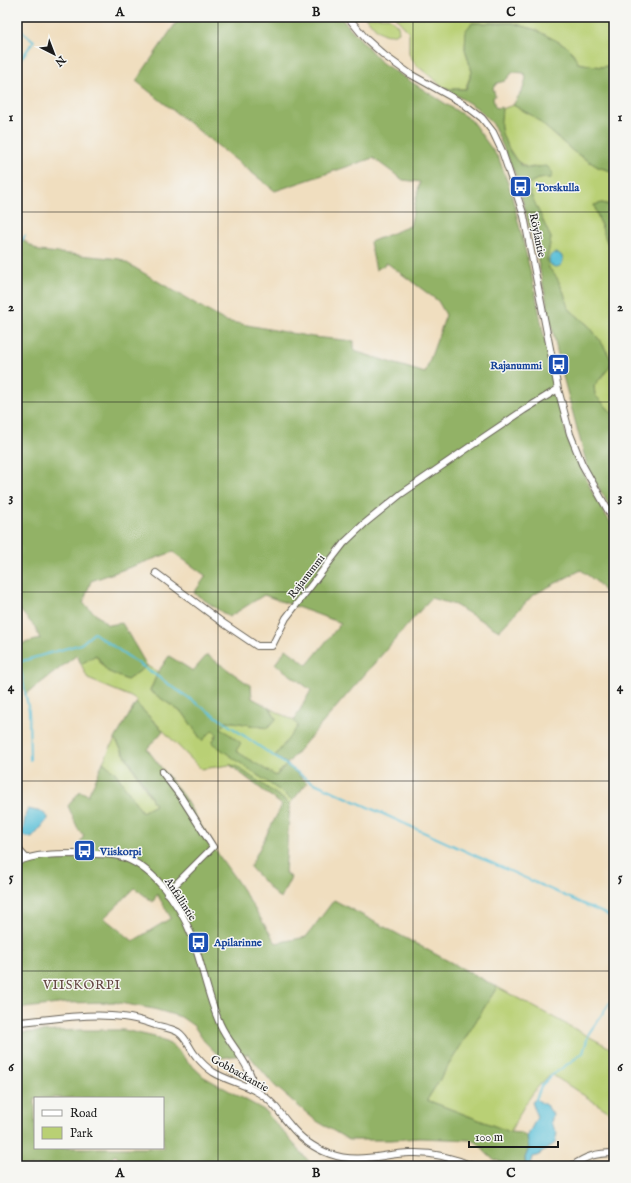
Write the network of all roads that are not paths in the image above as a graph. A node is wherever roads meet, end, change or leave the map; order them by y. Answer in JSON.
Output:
{"nodes":[{"id":1,"x":348,"y":17,"type":"edge"},
{"id":2,"x":558,"y":389,"type":"junction"},
{"id":3,"x":614,"y":521,"type":"edge"},
{"id":4,"x":156,"y":573,"type":"dead end"},
{"id":5,"x":162,"y":772,"type":"dead end"},
{"id":6,"x":17,"y":848,"type":"edge"},
{"id":7,"x":26,"y":858,"type":"junction"},
{"id":8,"x":17,"y":862,"type":"edge"},
{"id":9,"x":167,"y":893,"type":"junction"},
{"id":10,"x":17,"y":1022,"type":"edge"},
{"id":11,"x":247,"y":1087,"type":"junction"},
{"id":12,"x":614,"y":1152,"type":"edge"},
{"id":13,"x":347,"y":1158,"type":"junction"},
{"id":14,"x":345,"y":1166,"type":"edge"},
{"id":15,"x":472,"y":1166,"type":"edge"},
{"id":16,"x":572,"y":1166,"type":"edge"}],
"edges":[{"from":1,"to":2,"type":"street","name":"Röyläntie"},
{"from":2,"to":3,"type":"street","name":"Röyläntie"},
{"from":2,"to":4,"type":"street","name":"Rajanummi"},
{"from":5,"to":9,"type":"street"},
{"from":6,"to":7,"type":"street"},
{"from":7,"to":8,"type":"street","name":"Anfallintie"},
{"from":7,"to":9,"type":"street","name":"Anfallintie"},
{"from":9,"to":11,"type":"street","name":"Anfallintie"},
{"from":10,"to":11,"type":"street","name":"Gobbackantie"},
{"from":11,"to":13,"type":"street","name":"Gobbackantie"},
{"from":12,"to":16,"type":"street"},
{"from":13,"to":14,"type":"street"},
{"from":13,"to":15,"type":"street","name":"Gobbackantie"}]}
